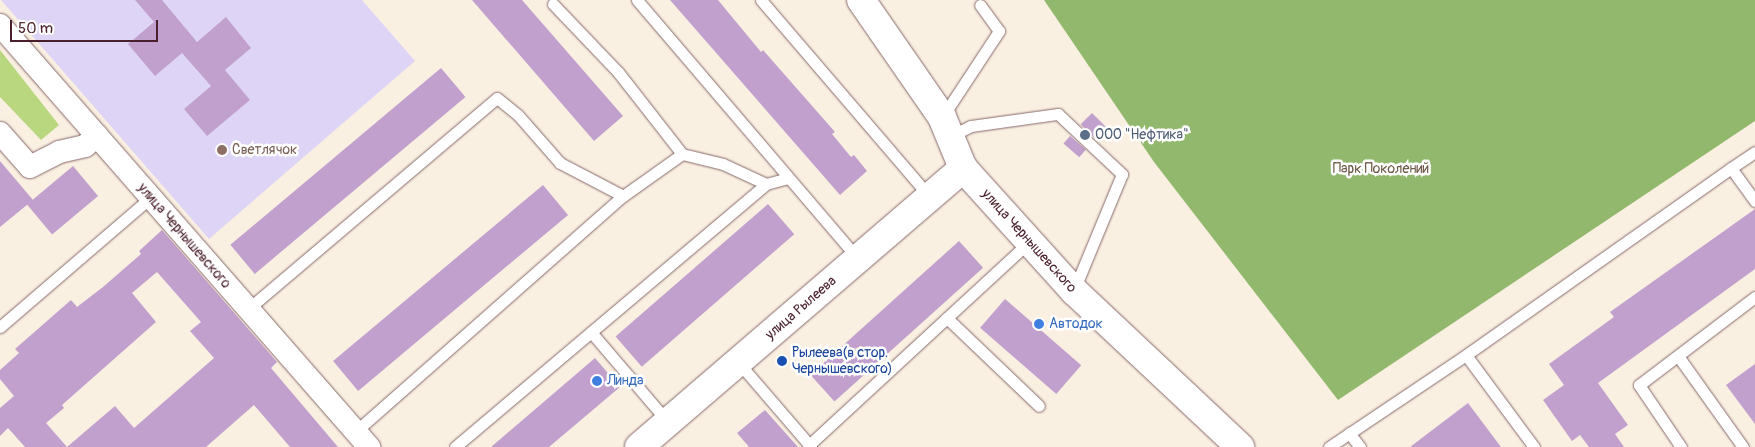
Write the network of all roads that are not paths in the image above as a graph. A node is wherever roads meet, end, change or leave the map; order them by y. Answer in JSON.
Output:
{"nodes":[{"id":1,"x":637,"y":0,"type":"edge"},
{"id":2,"x":761,"y":0,"type":"edge"},
{"id":3,"x":861,"y":0,"type":"edge"},
{"id":4,"x":554,"y":1,"type":"edge"},
{"id":5,"x":980,"y":5,"type":"dead end"},
{"id":6,"x":0,"y":25,"type":"edge"},
{"id":7,"x":946,"y":127,"type":"junction"},
{"id":8,"x":0,"y":133,"type":"edge"},
{"id":9,"x":97,"y":136,"type":"junction"},
{"id":10,"x":1755,"y":152,"type":"edge"},
{"id":11,"x":682,"y":154,"type":"junction"},
{"id":12,"x":963,"y":168,"type":"junction"},
{"id":13,"x":1731,"y":168,"type":"junction"},
{"id":14,"x":788,"y":178,"type":"junction"},
{"id":15,"x":766,"y":184,"type":"junction"},
{"id":16,"x":623,"y":196,"type":"junction"},
{"id":17,"x":151,"y":197,"type":"junction"},
{"id":18,"x":930,"y":197,"type":"junction"},
{"id":19,"x":1755,"y":201,"type":"edge"},
{"id":20,"x":1029,"y":242,"type":"junction"},
{"id":21,"x":858,"y":259,"type":"junction"},
{"id":22,"x":1074,"y":291,"type":"junction"},
{"id":23,"x":1755,"y":297,"type":"edge"},
{"id":24,"x":248,"y":309,"type":"junction"},
{"id":25,"x":947,"y":318,"type":"junction"},
{"id":26,"x":0,"y":328,"type":"edge"},
{"id":27,"x":591,"y":332,"type":"junction"},
{"id":28,"x":1466,"y":355,"type":"junction"},
{"id":29,"x":1678,"y":356,"type":"junction"},
{"id":30,"x":738,"y":362,"type":"junction"},
{"id":31,"x":1039,"y":406,"type":"dead end"},
{"id":32,"x":668,"y":422,"type":"junction"},
{"id":33,"x":1349,"y":433,"type":"junction"},
{"id":34,"x":362,"y":439,"type":"edge"},
{"id":35,"x":810,"y":446,"type":"edge"},
{"id":36,"x":455,"y":447,"type":"edge"},
{"id":37,"x":639,"y":447,"type":"edge"},
{"id":38,"x":1240,"y":447,"type":"edge"},
{"id":39,"x":1329,"y":447,"type":"edge"},
{"id":40,"x":1360,"y":447,"type":"edge"},
{"id":41,"x":1534,"y":447,"type":"edge"},
{"id":42,"x":1681,"y":447,"type":"edge"},
{"id":43,"x":1743,"y":447,"type":"edge"}],
"edges":[{"from":1,"to":14,"type":"lane"},
{"from":2,"to":18,"type":"lane"},
{"from":3,"to":7,"type":"main road","name":"улица Чернышевского"},
{"from":4,"to":11,"type":"lane"},
{"from":5,"to":7,"type":"lane"},
{"from":6,"to":9,"type":"street","name":"улица Чернышевского"},
{"from":7,"to":12,"type":"main road","name":"улица Чернышевского"},
{"from":7,"to":22,"type":"lane"},
{"from":8,"to":9,"type":"street"},
{"from":9,"to":17,"type":"street","name":"улица Чернышевского"},
{"from":10,"to":13,"type":"lane"},
{"from":11,"to":15,"type":"lane"},
{"from":11,"to":16,"type":"lane"},
{"from":12,"to":18,"type":"main road","name":"улица Рылеева"},
{"from":12,"to":20,"type":"main road","name":"улица Чернышевского"},
{"from":13,"to":19,"type":"lane"},
{"from":13,"to":28,"type":"lane"},
{"from":14,"to":15,"type":"lane"},
{"from":14,"to":21,"type":"lane"},
{"from":15,"to":27,"type":"lane"},
{"from":16,"to":24,"type":"lane"},
{"from":16,"to":34,"type":"lane"},
{"from":17,"to":24,"type":"street","name":"улица Чернышевского"},
{"from":17,"to":26,"type":"lane"},
{"from":18,"to":21,"type":"main road","name":"улица Рылеева"},
{"from":20,"to":22,"type":"main road","name":"улица Чернышевского"},
{"from":20,"to":25,"type":"lane"},
{"from":21,"to":30,"type":"main road","name":"улица Рылеева"},
{"from":22,"to":38,"type":"main road","name":"улица Чернышевского"},
{"from":23,"to":29,"type":"lane"},
{"from":24,"to":34,"type":"street","name":"улица Чернышевского"},
{"from":25,"to":31,"type":"lane"},
{"from":25,"to":35,"type":"lane"},
{"from":27,"to":32,"type":"lane"},
{"from":27,"to":36,"type":"lane"},
{"from":28,"to":33,"type":"lane"},
{"from":28,"to":41,"type":"lane"},
{"from":29,"to":42,"type":"lane"},
{"from":29,"to":43,"type":"lane"},
{"from":30,"to":32,"type":"main road","name":"улица Рылеева"},
{"from":30,"to":35,"type":"lane"},
{"from":32,"to":37,"type":"main road","name":"улица Рылеева"},
{"from":33,"to":39,"type":"lane"},
{"from":33,"to":40,"type":"lane"}]}
